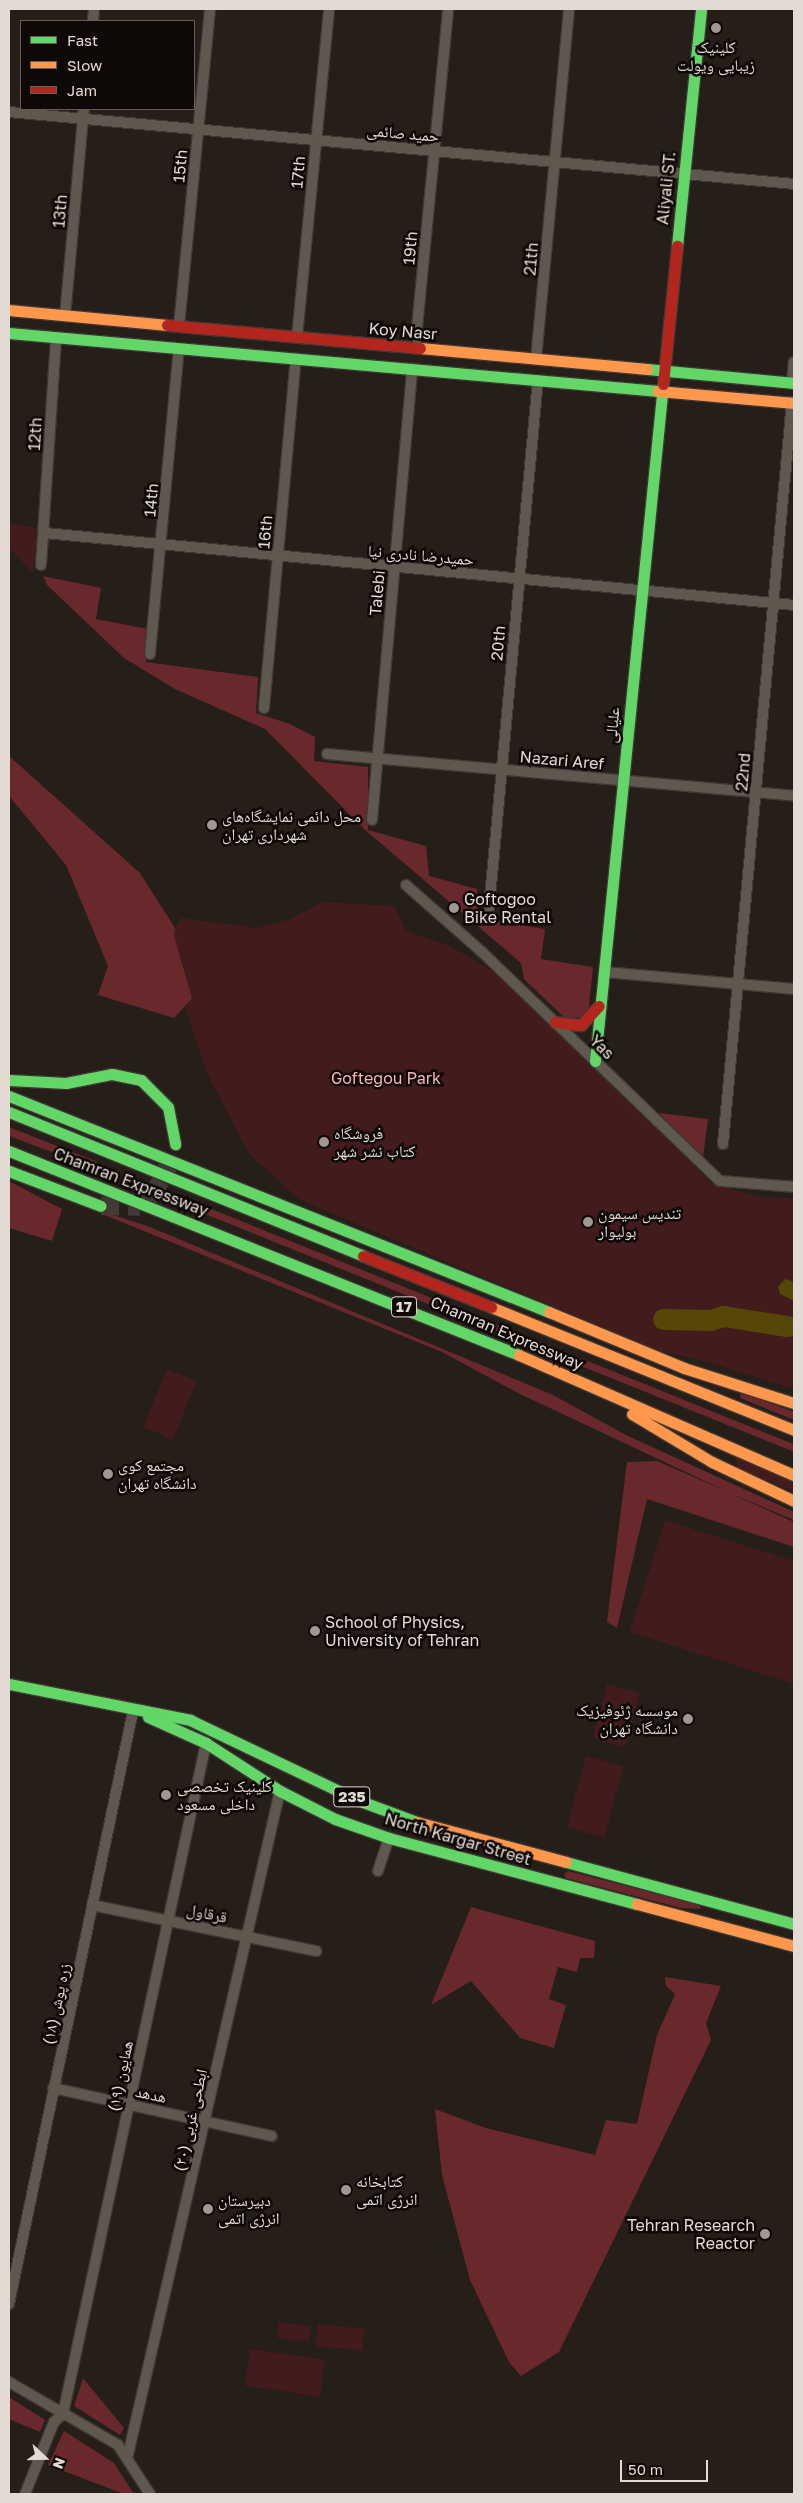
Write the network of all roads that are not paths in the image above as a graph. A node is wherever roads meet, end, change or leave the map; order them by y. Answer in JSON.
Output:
{"nodes":[{"id":1,"x":210,"y":9,"type":"edge"},
{"id":2,"x":329,"y":9,"type":"edge"},
{"id":3,"x":448,"y":9,"type":"edge"},
{"id":4,"x":569,"y":9,"type":"edge"},
{"id":5,"x":701,"y":9,"type":"edge"},
{"id":6,"x":9,"y":112,"type":"edge"},
{"id":7,"x":84,"y":114,"type":"edge"},
{"id":8,"x":198,"y":129,"type":"junction"},
{"id":9,"x":316,"y":140,"type":"junction"},
{"id":10,"x":434,"y":151,"type":"junction"},
{"id":11,"x":555,"y":162,"type":"junction"},
{"id":12,"x":684,"y":174,"type":"junction"},
{"id":13,"x":794,"y":184,"type":"edge"},
{"id":14,"x":9,"y":310,"type":"edge"},
{"id":15,"x":65,"y":316,"type":"junction"},
{"id":16,"x":180,"y":326,"type":"junction"},
{"id":17,"x":9,"y":333,"type":"edge"},
{"id":18,"x":56,"y":337,"type":"junction"},
{"id":19,"x":297,"y":337,"type":"junction"},
{"id":20,"x":179,"y":348,"type":"junction"},
{"id":21,"x":415,"y":348,"type":"junction"},
{"id":22,"x":296,"y":359,"type":"junction"},
{"id":23,"x":536,"y":359,"type":"junction"},
{"id":24,"x":794,"y":362,"type":"edge"},
{"id":25,"x":412,"y":369,"type":"junction"},
{"id":26,"x":664,"y":371,"type":"junction"},
{"id":27,"x":538,"y":380,"type":"junction"},
{"id":28,"x":793,"y":383,"type":"edge"},
{"id":29,"x":662,"y":392,"type":"junction"},
{"id":30,"x":793,"y":402,"type":"edge"},
{"id":31,"x":45,"y":533,"type":"junction"},
{"id":32,"x":163,"y":545,"type":"junction"},
{"id":33,"x":278,"y":556,"type":"junction"},
{"id":34,"x":41,"y":565,"type":"dead end"},
{"id":35,"x":394,"y":567,"type":"junction"},
{"id":36,"x":519,"y":579,"type":"junction"},
{"id":37,"x":642,"y":591,"type":"junction"},
{"id":38,"x":773,"y":603,"type":"junction"},
{"id":39,"x":794,"y":605,"type":"edge"},
{"id":40,"x":150,"y":654,"type":"dead end"},
{"id":41,"x":264,"y":708,"type":"dead end"},
{"id":42,"x":327,"y":754,"type":"dead end"},
{"id":43,"x":378,"y":759,"type":"junction"},
{"id":44,"x":502,"y":770,"type":"junction"},
{"id":45,"x":623,"y":780,"type":"junction"},
{"id":46,"x":756,"y":792,"type":"junction"},
{"id":47,"x":794,"y":796,"type":"edge"},
{"id":48,"x":372,"y":820,"type":"dead end"},
{"id":49,"x":406,"y":885,"type":"dead end"},
{"id":50,"x":489,"y":908,"type":"dead end"},
{"id":51,"x":604,"y":972,"type":"junction"},
{"id":52,"x":738,"y":984,"type":"junction"},
{"id":53,"x":794,"y":989,"type":"edge"},
{"id":54,"x":600,"y":1003,"type":"junction"},
{"id":55,"x":555,"y":1022,"type":"junction"},
{"id":56,"x":595,"y":1061,"type":"junction"},
{"id":57,"x":9,"y":1080,"type":"edge"},
{"id":58,"x":9,"y":1096,"type":"edge"},
{"id":59,"x":9,"y":1112,"type":"edge"},
{"id":60,"x":174,"y":1144,"type":"dead end"},
{"id":61,"x":724,"y":1144,"type":"dead end"},
{"id":62,"x":9,"y":1151,"type":"edge"},
{"id":63,"x":9,"y":1171,"type":"edge"},
{"id":64,"x":794,"y":1187,"type":"edge"},
{"id":65,"x":101,"y":1206,"type":"tunnel mouth"},
{"id":66,"x":571,"y":1378,"type":"junction"},
{"id":67,"x":794,"y":1403,"type":"edge"},
{"id":68,"x":794,"y":1430,"type":"edge"},
{"id":69,"x":794,"y":1476,"type":"edge"},
{"id":70,"x":794,"y":1501,"type":"edge"},
{"id":71,"x":9,"y":1684,"type":"edge"},
{"id":72,"x":133,"y":1711,"type":"junction"},
{"id":73,"x":206,"y":1744,"type":"junction"},
{"id":74,"x":265,"y":1754,"type":"junction"},
{"id":75,"x":254,"y":1775,"type":"junction"},
{"id":76,"x":280,"y":1790,"type":"junction"},
{"id":77,"x":389,"y":1838,"type":"junction"},
{"id":78,"x":378,"y":1871,"type":"dead end"},
{"id":79,"x":92,"y":1904,"type":"junction"},
{"id":80,"x":168,"y":1920,"type":"junction"},
{"id":81,"x":794,"y":1924,"type":"edge"},
{"id":82,"x":247,"y":1937,"type":"junction"},
{"id":83,"x":794,"y":1946,"type":"edge"},
{"id":84,"x":316,"y":1951,"type":"dead end"},
{"id":85,"x":53,"y":2088,"type":"junction"},
{"id":86,"x":129,"y":2105,"type":"junction"},
{"id":87,"x":206,"y":2121,"type":"junction"},
{"id":88,"x":272,"y":2136,"type":"dead end"},
{"id":89,"x":9,"y":2304,"type":"edge"},
{"id":90,"x":9,"y":2382,"type":"edge"},
{"id":91,"x":63,"y":2414,"type":"junction"},
{"id":92,"x":128,"y":2455,"type":"junction"},
{"id":93,"x":25,"y":2494,"type":"edge"},
{"id":94,"x":150,"y":2494,"type":"edge"}],
"edges":[{"from":1,"to":8,"type":"street","name":"15th"},
{"from":2,"to":9,"type":"street","name":"17th"},
{"from":3,"to":10,"type":"street","name":"19th"},
{"from":4,"to":11,"type":"street","name":"21th"},
{"from":5,"to":12,"type":"main road","name":"Aliyali ST."},
{"from":6,"to":7,"type":"street","name":"حمید صائمی"},
{"from":7,"to":8,"type":"street","name":"حمید صائمی"},
{"from":7,"to":15,"type":"street","name":"13th"},
{"from":8,"to":9,"type":"street","name":"حمید صائمی"},
{"from":8,"to":16,"type":"street","name":"15th"},
{"from":9,"to":10,"type":"street","name":"حمید صائمی"},
{"from":9,"to":19,"type":"street","name":"17th"},
{"from":10,"to":11,"type":"street","name":"حمید صائمی"},
{"from":10,"to":21,"type":"street","name":"19th"},
{"from":11,"to":12,"type":"street","name":"حمید صائمی"},
{"from":11,"to":23,"type":"street","name":"21th"},
{"from":12,"to":13,"type":"street","name":"حمید صائمی"},
{"from":12,"to":26,"type":"main road","name":"Aliyali ST."},
{"from":14,"to":15,"type":"main road","name":"Koy Nasr"},
{"from":15,"to":16,"type":"main road","name":"Koy Nasr"},
{"from":16,"to":19,"type":"main road","name":"Koy Nasr"},
{"from":17,"to":18,"type":"main road"},
{"from":18,"to":20,"type":"main road"},
{"from":18,"to":31,"type":"street","name":"12th"},
{"from":19,"to":21,"type":"main road","name":"Koy Nasr"},
{"from":20,"to":22,"type":"main road"},
{"from":20,"to":32,"type":"street","name":"14th"},
{"from":21,"to":23,"type":"main road","name":"Koy Nasr"},
{"from":22,"to":25,"type":"main road"},
{"from":22,"to":33,"type":"street","name":"16th"},
{"from":23,"to":26,"type":"main road","name":"Koy Nasr"},
{"from":24,"to":28,"type":"street"},
{"from":25,"to":27,"type":"main road"},
{"from":25,"to":35,"type":"street","name":"Talebi"},
{"from":26,"to":28,"type":"main road","name":"Koy Nasr"},
{"from":26,"to":29,"type":"main road","name":"Aliyali ST."},
{"from":27,"to":29,"type":"main road"},
{"from":27,"to":36,"type":"street","name":"20th"},
{"from":29,"to":30,"type":"main road"},
{"from":29,"to":37,"type":"main road","name":"علیالی"},
{"from":30,"to":38,"type":"street","name":"22nd"},
{"from":31,"to":32,"type":"street","name":"حمیدرضا نادری نیا"},
{"from":31,"to":34,"type":"street","name":"12th"},
{"from":32,"to":33,"type":"street","name":"حمیدرضا نادری نیا"},
{"from":32,"to":40,"type":"street","name":"14th"},
{"from":33,"to":35,"type":"street","name":"حمیدرضا نادری نیا"},
{"from":33,"to":41,"type":"street","name":"16th"},
{"from":35,"to":36,"type":"street","name":"حمیدرضا نادری نیا"},
{"from":35,"to":43,"type":"street","name":"Talebi"},
{"from":36,"to":37,"type":"street","name":"حمیدرضا نادری نیا"},
{"from":36,"to":44,"type":"street","name":"20th"},
{"from":37,"to":38,"type":"street","name":"حمیدرضا نادری نیا"},
{"from":37,"to":45,"type":"main road","name":"علیالی"},
{"from":38,"to":39,"type":"street","name":"حمیدرضا نادری نیا"},
{"from":38,"to":46,"type":"street","name":"22nd"},
{"from":42,"to":43,"type":"street","name":"Nazari Aref"},
{"from":43,"to":44,"type":"street","name":"Nazari Aref"},
{"from":43,"to":48,"type":"street","name":"Talebi"},
{"from":44,"to":45,"type":"street","name":"Nazari Aref"},
{"from":44,"to":50,"type":"street","name":"20th"},
{"from":45,"to":46,"type":"street","name":"Nazari Aref"},
{"from":45,"to":51,"type":"main road","name":"علیالی"},
{"from":46,"to":47,"type":"street","name":"Nazari Aref"},
{"from":46,"to":52,"type":"street","name":"22nd"},
{"from":49,"to":55,"type":"street","name":"Yas"},
{"from":51,"to":52,"type":"street"},
{"from":51,"to":54,"type":"main road","name":"علیالی"},
{"from":52,"to":53,"type":"street"},
{"from":52,"to":61,"type":"street","name":"22nd"},
{"from":54,"to":55,"type":"main road"},
{"from":54,"to":56,"type":"main road","name":"علیالی"},
{"from":55,"to":56,"type":"street","name":"Yas"},
{"from":56,"to":64,"type":"street","name":"Yas"},
{"from":57,"to":60,"type":"main road"},
{"from":58,"to":67,"type":"main road"},
{"from":59,"to":68,"type":"main road","name":"Chamran Expressway","number":"17"},
{"from":62,"to":66,"type":"main road","name":"Chamran Expressway","number":"17"},
{"from":63,"to":65,"type":"main road"},
{"from":66,"to":69,"type":"main road","name":"Chamran Expressway","number":"17"},
{"from":66,"to":70,"type":"main road"},
{"from":71,"to":72,"type":"main road","name":"North Kargar Street","number":"235"},
{"from":72,"to":73,"type":"main road","name":"North Kargar Street","number":"235"},
{"from":72,"to":74,"type":"main road","name":"North Kargar Street","number":"235"},
{"from":72,"to":79,"type":"street","name":"زره پوش (۱۸)"},
{"from":73,"to":75,"type":"main road","name":"North Kargar Street","number":"235"},
{"from":73,"to":80,"type":"street","name":"همایون (۱۹)"},
{"from":74,"to":75,"type":"main road"},
{"from":74,"to":81,"type":"main road","name":"North Kargar Street","number":"235"},
{"from":75,"to":76,"type":"main road","name":"North Kargar Street","number":"235"},
{"from":76,"to":77,"type":"main road","name":"North Kargar Street","number":"235"},
{"from":76,"to":82,"type":"street","name":"ابطحی غربی (۲۰)"},
{"from":77,"to":78,"type":"street"},
{"from":77,"to":83,"type":"main road","name":"North Kargar Street","number":"235"},
{"from":79,"to":80,"type":"street","name":"قرقاول"},
{"from":79,"to":85,"type":"street","name":"زره پوش (۱۸)"},
{"from":80,"to":82,"type":"street","name":"قرقاول"},
{"from":80,"to":86,"type":"street","name":"همایون (۱۹)"},
{"from":82,"to":84,"type":"street","name":"قرقاول"},
{"from":82,"to":87,"type":"street","name":"ابطحی غربی (۲۰)"},
{"from":85,"to":86,"type":"street","name":"هدهد"},
{"from":85,"to":89,"type":"street","name":"زره پوش (۱۸)"},
{"from":86,"to":87,"type":"street","name":"هدهد"},
{"from":86,"to":91,"type":"street","name":"همایون (۱۹)"},
{"from":87,"to":88,"type":"street","name":"هدهد"},
{"from":87,"to":92,"type":"street","name":"ابطحی غربی (۲۰)"},
{"from":90,"to":91,"type":"street"},
{"from":91,"to":92,"type":"street"},
{"from":91,"to":93,"type":"street"},
{"from":92,"to":94,"type":"street"}]}
